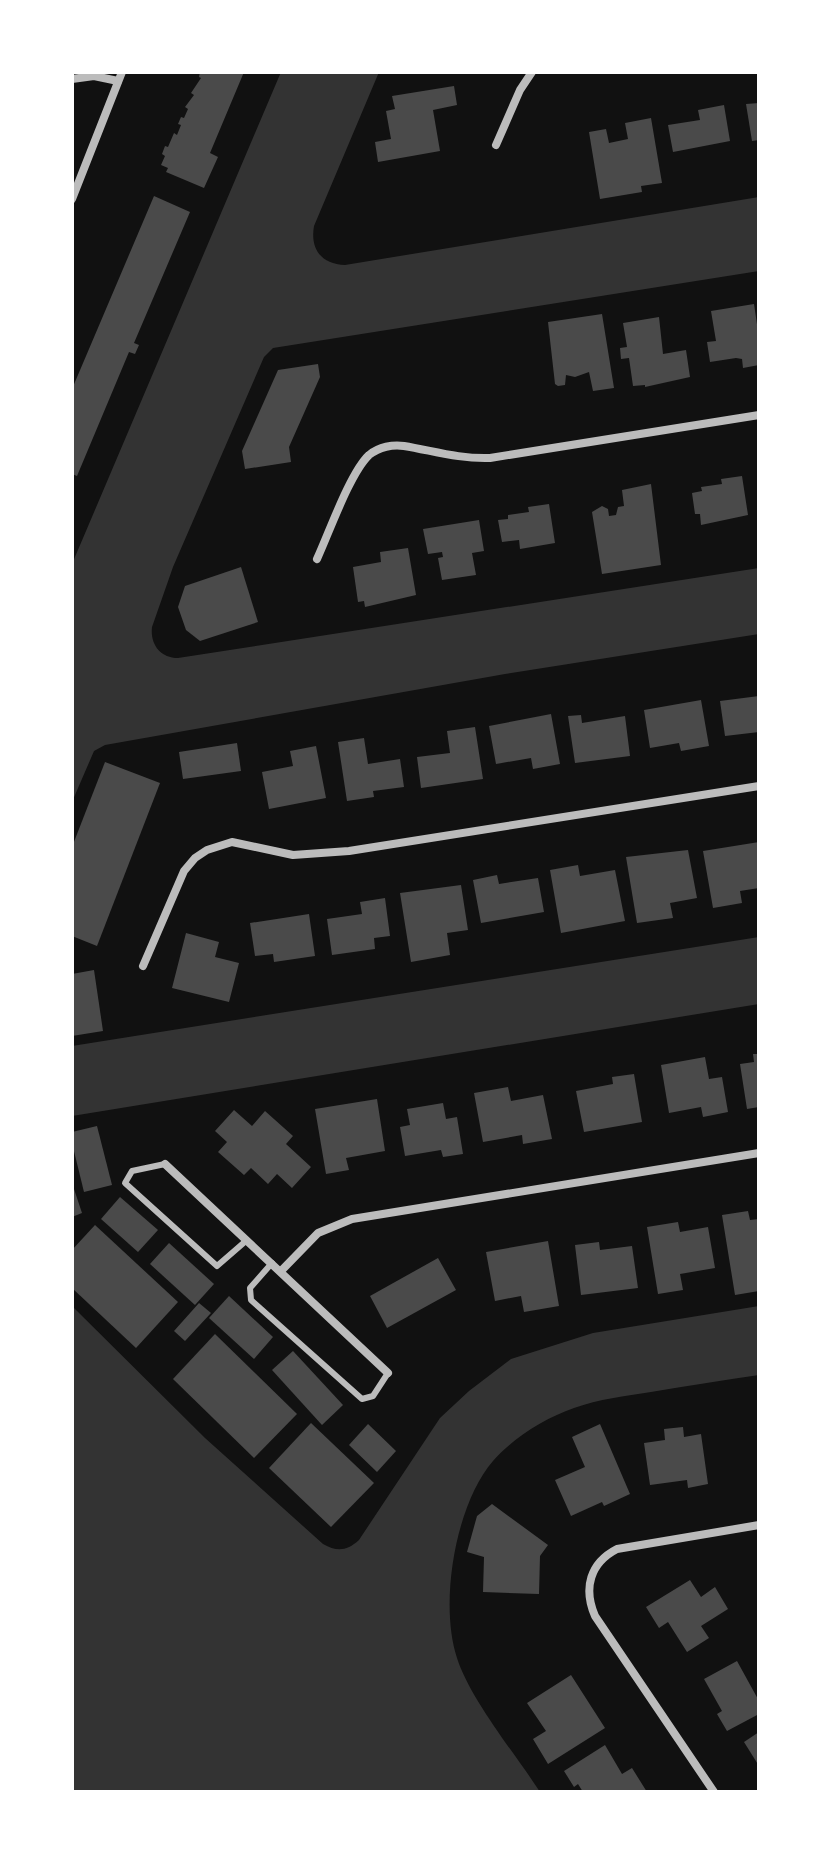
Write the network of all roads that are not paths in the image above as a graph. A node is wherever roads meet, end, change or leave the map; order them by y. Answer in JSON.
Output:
{"nodes":[{"id":1,"x":122,"y":72,"type":"edge"},
{"id":2,"x":532,"y":72,"type":"edge"},
{"id":3,"x":72,"y":79,"type":"edge"},
{"id":4,"x":118,"y":81,"type":"junction"},
{"id":5,"x":496,"y":145,"type":"dead end"},
{"id":6,"x":72,"y":199,"type":"edge"},
{"id":7,"x":759,"y":415,"type":"edge"},
{"id":8,"x":317,"y":559,"type":"dead end"},
{"id":9,"x":759,"y":786,"type":"edge"},
{"id":10,"x":143,"y":966,"type":"dead end"},
{"id":11,"x":759,"y":1153,"type":"edge"},
{"id":12,"x":165,"y":1164,"type":"joint"},
{"id":13,"x":247,"y":1240,"type":"junction"},
{"id":14,"x":272,"y":1263,"type":"junction"},
{"id":15,"x":281,"y":1271,"type":"junction"},
{"id":16,"x":388,"y":1373,"type":"joint"},
{"id":17,"x":759,"y":1525,"type":"edge"},
{"id":18,"x":714,"y":1792,"type":"edge"}],
"edges":[{"from":1,"to":4,"type":"street"},
{"from":2,"to":5,"type":"street"},
{"from":3,"to":4,"type":"street"},
{"from":4,"to":6,"type":"street"},
{"from":7,"to":8,"type":"street"},
{"from":9,"to":10,"type":"street"},
{"from":11,"to":15,"type":"street"},
{"from":12,"to":13,"type":"street"},
{"from":12,"to":13,"type":"lane"},
{"from":13,"to":14,"type":"street"},
{"from":14,"to":15,"type":"street"},
{"from":14,"to":16,"type":"lane"},
{"from":15,"to":16,"type":"street"},
{"from":17,"to":18,"type":"street"}]}
